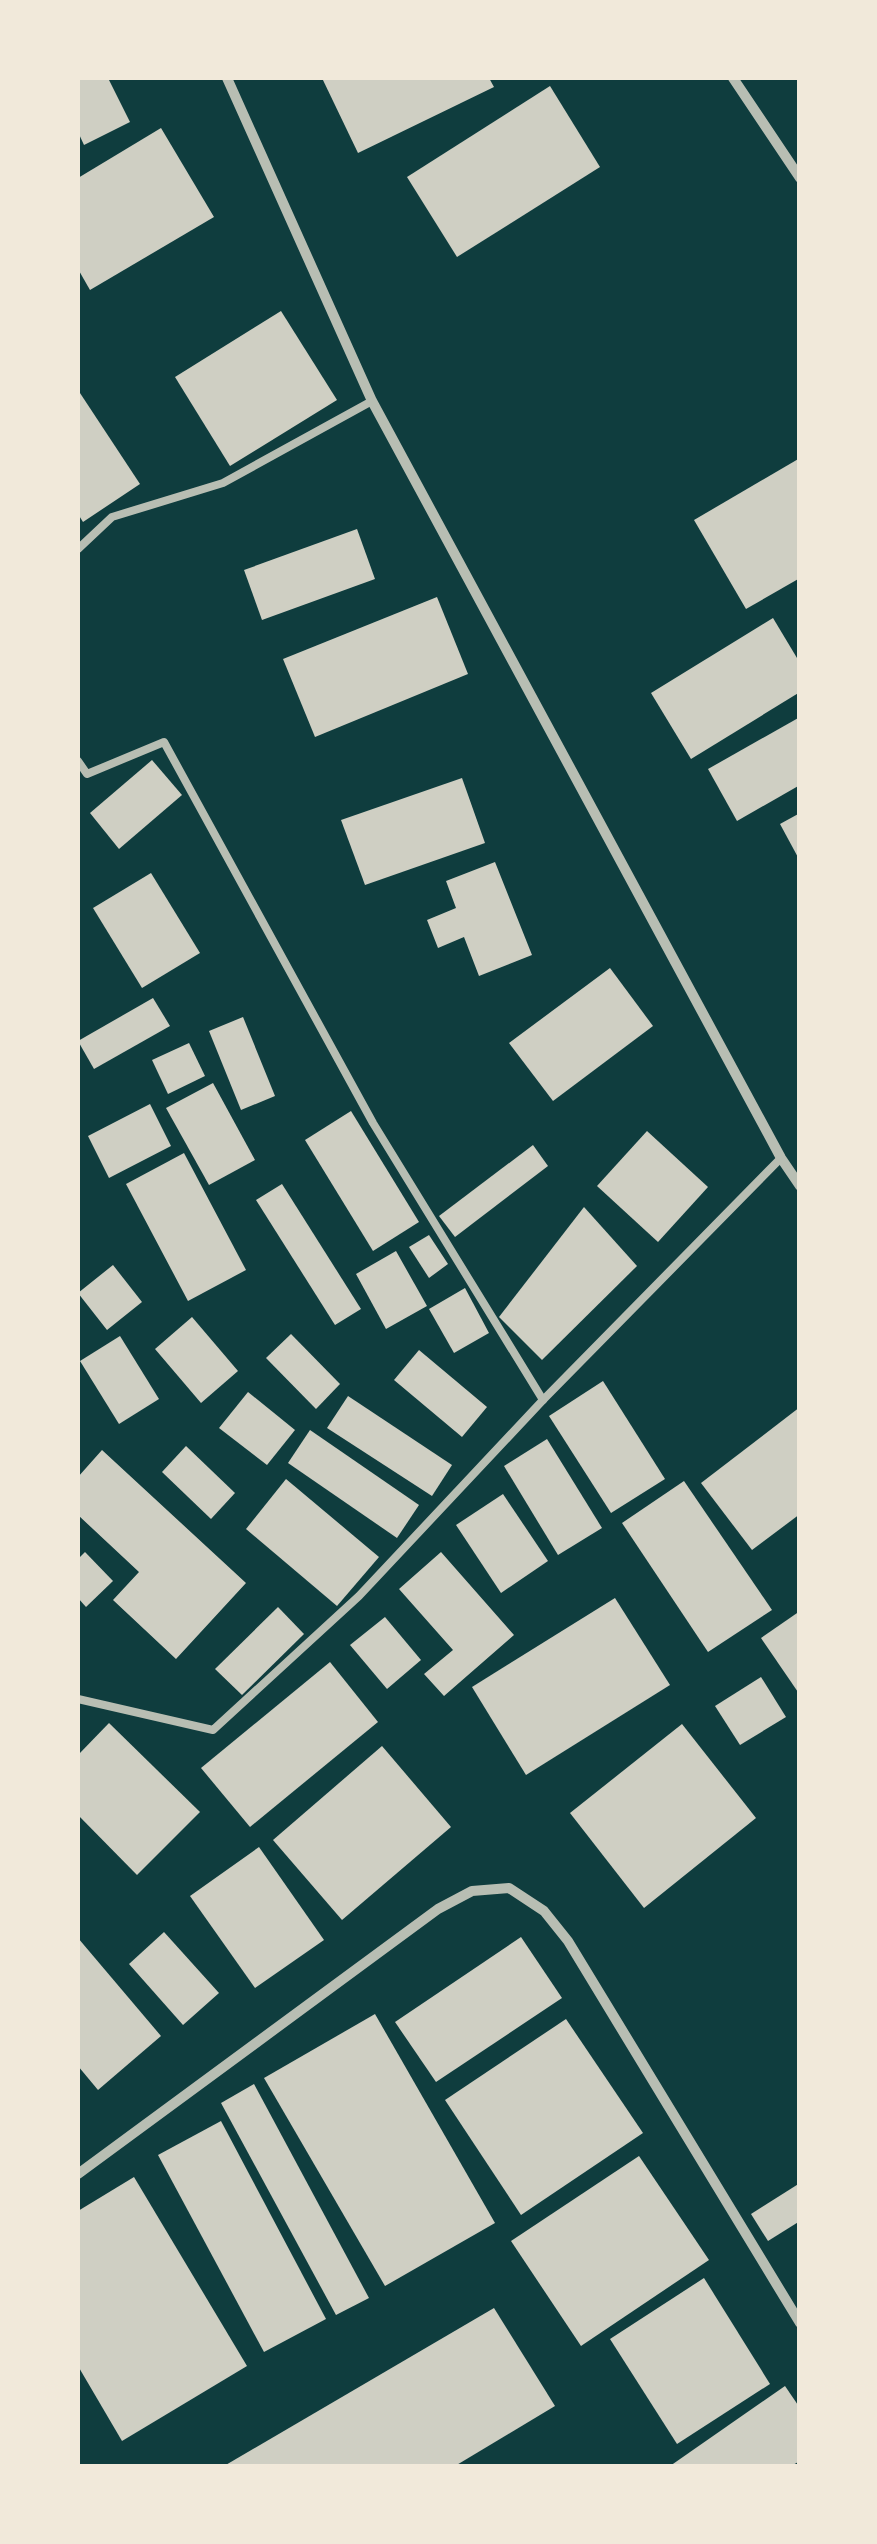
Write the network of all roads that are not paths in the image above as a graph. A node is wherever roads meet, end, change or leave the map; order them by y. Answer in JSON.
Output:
{"nodes":[{"id":1,"x":227,"y":78,"type":"edge"},
{"id":2,"x":733,"y":78,"type":"edge"},
{"id":3,"x":800,"y":178,"type":"edge"},
{"id":4,"x":372,"y":401,"type":"junction"},
{"id":5,"x":78,"y":548,"type":"edge"},
{"id":6,"x":78,"y":761,"type":"edge"},
{"id":7,"x":781,"y":1158,"type":"junction"},
{"id":8,"x":800,"y":1186,"type":"edge"},
{"id":9,"x":542,"y":1400,"type":"junction"},
{"id":10,"x":78,"y":1699,"type":"edge"},
{"id":11,"x":78,"y":2174,"type":"edge"},
{"id":12,"x":800,"y":2323,"type":"edge"}],
"edges":[{"from":1,"to":4,"type":"street"},
{"from":2,"to":3,"type":"street"},
{"from":4,"to":5,"type":"lane"},
{"from":4,"to":7,"type":"street"},
{"from":6,"to":9,"type":"lane"},
{"from":7,"to":8,"type":"street"},
{"from":7,"to":9,"type":"lane"},
{"from":9,"to":10,"type":"lane"},
{"from":11,"to":12,"type":"street"}]}
